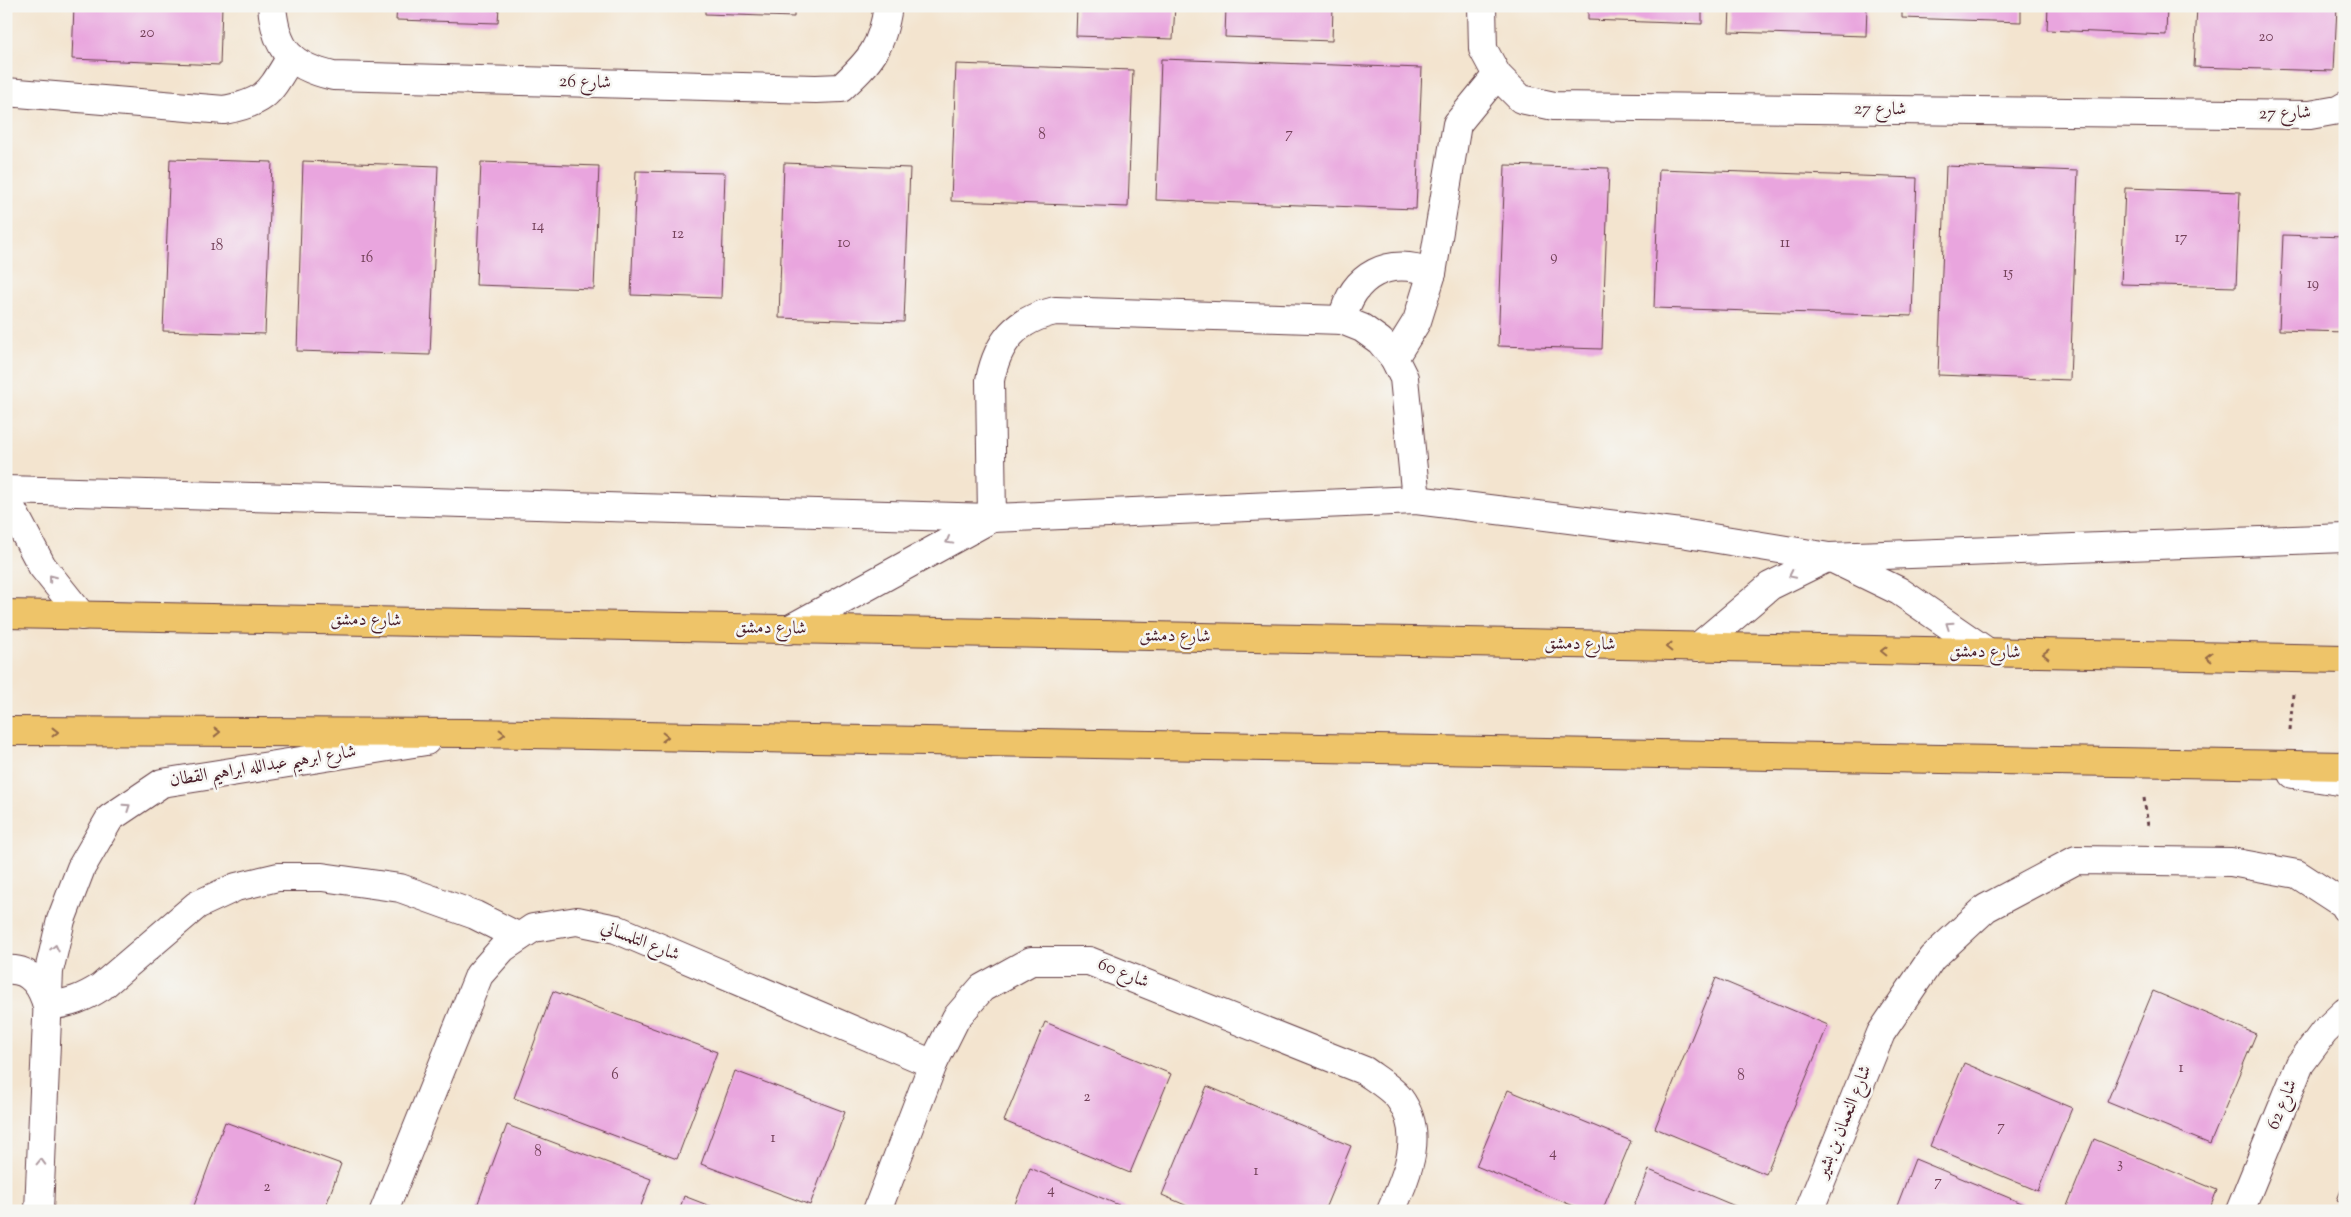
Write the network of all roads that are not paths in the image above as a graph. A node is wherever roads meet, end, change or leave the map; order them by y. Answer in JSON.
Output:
{"nodes":[{"id":1,"x":272,"y":6,"type":"edge"},
{"id":2,"x":888,"y":6,"type":"edge"},
{"id":3,"x":1482,"y":6,"type":"edge"},
{"id":4,"x":291,"y":57,"type":"junction"},
{"id":5,"x":1497,"y":75,"type":"junction"},
{"id":6,"x":6,"y":92,"type":"edge"},
{"id":7,"x":2345,"y":106,"type":"edge"},
{"id":8,"x":1432,"y":273,"type":"junction"},
{"id":9,"x":1342,"y":320,"type":"junction"},
{"id":10,"x":1394,"y":358,"type":"junction"},
{"id":11,"x":6,"y":490,"type":"edge"},
{"id":12,"x":6,"y":498,"type":"edge"},
{"id":13,"x":1416,"y":500,"type":"junction"},
{"id":14,"x":992,"y":518,"type":"junction"},
{"id":15,"x":2345,"y":538,"type":"edge"},
{"id":16,"x":1829,"y":557,"type":"junction"},
{"id":17,"x":6,"y":614,"type":"edge"},
{"id":18,"x":82,"y":616,"type":"junction"},
{"id":19,"x":788,"y":630,"type":"junction"},
{"id":20,"x":1698,"y":647,"type":"junction"},
{"id":21,"x":2345,"y":647,"type":"edge"},
{"id":22,"x":1989,"y":653,"type":"junction"},
{"id":23,"x":2236,"y":658,"type":"junction"},
{"id":24,"x":2345,"y":659,"type":"edge"},
{"id":25,"x":6,"y":732,"type":"edge"},
{"id":26,"x":470,"y":734,"type":"junction"},
{"id":27,"x":2215,"y":762,"type":"junction"},
{"id":28,"x":2345,"y":766,"type":"edge"},
{"id":29,"x":2345,"y":782,"type":"edge"},
{"id":30,"x":2345,"y":908,"type":"edge"},
{"id":31,"x":519,"y":937,"type":"junction"},
{"id":32,"x":6,"y":970,"type":"edge"},
{"id":33,"x":47,"y":1006,"type":"junction"},
{"id":34,"x":2345,"y":1012,"type":"edge"},
{"id":35,"x":934,"y":1064,"type":"junction"},
{"id":36,"x":1396,"y":1199,"type":"edge"},
{"id":37,"x":39,"y":1211,"type":"edge"},
{"id":38,"x":384,"y":1211,"type":"edge"},
{"id":39,"x":877,"y":1211,"type":"edge"},
{"id":40,"x":1809,"y":1211,"type":"edge"},
{"id":41,"x":2240,"y":1211,"type":"edge"}],
"edges":[{"from":1,"to":4,"type":"street","name":"شارع 26"},
{"from":2,"to":4,"type":"street","name":"شارع 26"},
{"from":3,"to":5,"type":"street","name":"شارع 27"},
{"from":4,"to":6,"type":"street"},
{"from":5,"to":7,"type":"street","name":"شارع 27"},
{"from":5,"to":8,"type":"street"},
{"from":8,"to":9,"type":"street"},
{"from":8,"to":10,"type":"street"},
{"from":9,"to":10,"type":"street"},
{"from":9,"to":14,"type":"street"},
{"from":10,"to":13,"type":"street"},
{"from":11,"to":14,"type":"street"},
{"from":18,"to":12,"type":"street","one_way":true},
{"from":13,"to":14,"type":"street"},
{"from":13,"to":16,"type":"street"},
{"from":14,"to":19,"type":"street","one_way":true},
{"from":15,"to":16,"type":"street"},
{"from":16,"to":20,"type":"street","one_way":true},
{"from":22,"to":16,"type":"street","one_way":true},
{"from":17,"to":18,"type":"main road","name":"شارع دمشق"},
{"from":18,"to":19,"type":"main road","name":"شارع دمشق"},
{"from":20,"to":19,"type":"main road","name":"شارع دمشق","one_way":true},
{"from":22,"to":20,"type":"main road","name":"شارع دمشق","one_way":true},
{"from":21,"to":23,"type":"street"},
{"from":23,"to":22,"type":"main road","name":"شارع دمشق","one_way":true},
{"from":23,"to":24,"type":"main road","name":"شارع دمشق"},
{"from":25,"to":26,"type":"main road","one_way":true},
{"from":26,"to":27,"type":"main road","one_way":true},
{"from":33,"to":26,"type":"street","name":"شارع ابرهيم عبدالله ابراهيم القطان","one_way":true},
{"from":27,"to":28,"type":"main road"},
{"from":27,"to":29,"type":"street"},
{"from":30,"to":40,"type":"street","name":"شارع النعمان بن بشير"},
{"from":31,"to":33,"type":"street"},
{"from":31,"to":35,"type":"street","name":"شارع التلمساني"},
{"from":31,"to":38,"type":"street","name":"شارع التلمساني"},
{"from":32,"to":33,"type":"street"},
{"from":37,"to":33,"type":"street","name":"شارع ابرهيم عبدالله ابراهيم القطان","one_way":true},
{"from":34,"to":41,"type":"street","name":"شارع 62"},
{"from":35,"to":36,"type":"street","name":"شارع 60"},
{"from":35,"to":39,"type":"street","name":"شارع 60"}]}
